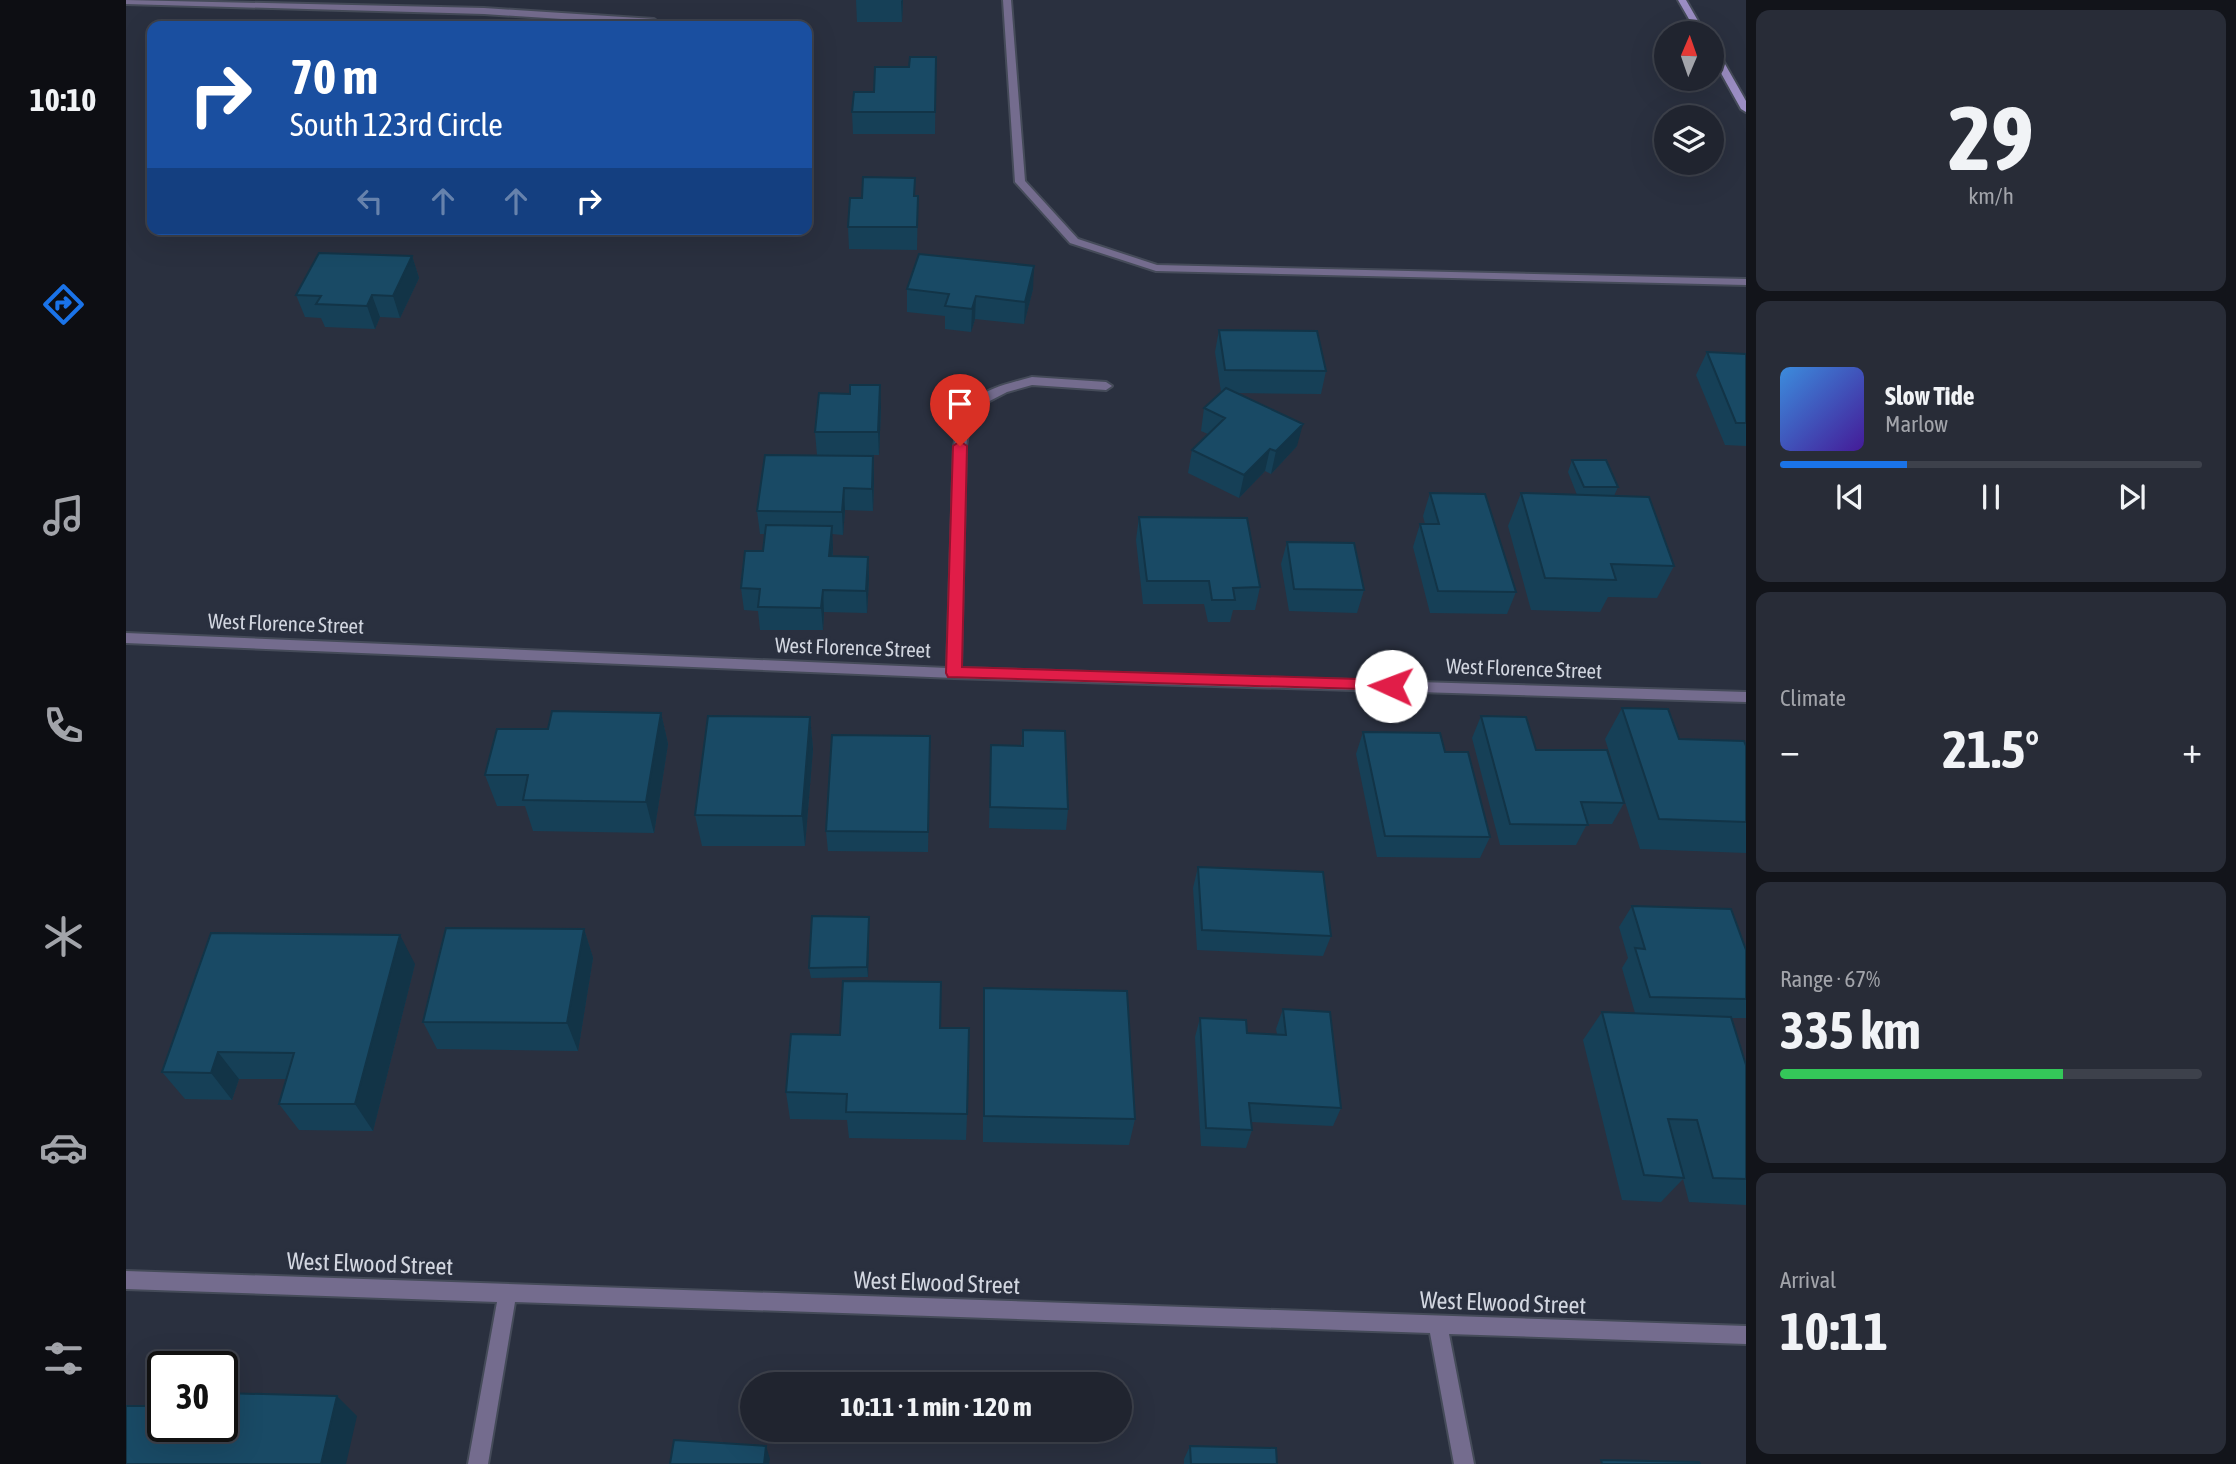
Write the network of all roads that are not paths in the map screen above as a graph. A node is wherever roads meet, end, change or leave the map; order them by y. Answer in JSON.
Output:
{"nodes":[{"id":1,"x":1007,"y":0,"type":"edge"},
{"id":2,"x":1682,"y":0,"type":"edge"},
{"id":3,"x":126,"y":1,"type":"edge"},
{"id":4,"x":639,"y":21,"type":"edge"},
{"id":5,"x":1695,"y":21,"type":"edge"},
{"id":6,"x":1724,"y":71,"type":"edge"},
{"id":7,"x":1746,"y":109,"type":"edge"},
{"id":8,"x":1746,"y":282,"type":"edge"},
{"id":9,"x":1106,"y":386,"type":"dead end"},
{"id":10,"x":126,"y":638,"type":"edge"},
{"id":11,"x":954,"y":673,"type":"junction"},
{"id":12,"x":1746,"y":696,"type":"edge"},
{"id":13,"x":126,"y":1280,"type":"edge"},
{"id":14,"x":508,"y":1293,"type":"junction"},
{"id":15,"x":1438,"y":1326,"type":"junction"},
{"id":16,"x":1746,"y":1335,"type":"edge"},
{"id":17,"x":478,"y":1464,"type":"edge"},
{"id":18,"x":1464,"y":1464,"type":"edge"}],
"edges":[{"from":1,"to":8,"type":"street"},
{"from":2,"to":5,"type":"main road"},
{"from":3,"to":4,"type":"street"},
{"from":6,"to":7,"type":"main road"},
{"from":9,"to":11,"type":"street"},
{"from":10,"to":11,"type":"street","name":"West Florence Street"},
{"from":11,"to":12,"type":"street","name":"West Florence Street"},
{"from":13,"to":14,"type":"street","name":"West Elwood Street"},
{"from":14,"to":15,"type":"street","name":"West Elwood Street"},
{"from":14,"to":17,"type":"street"},
{"from":15,"to":16,"type":"street","name":"West Elwood Street"},
{"from":15,"to":18,"type":"street"}]}
